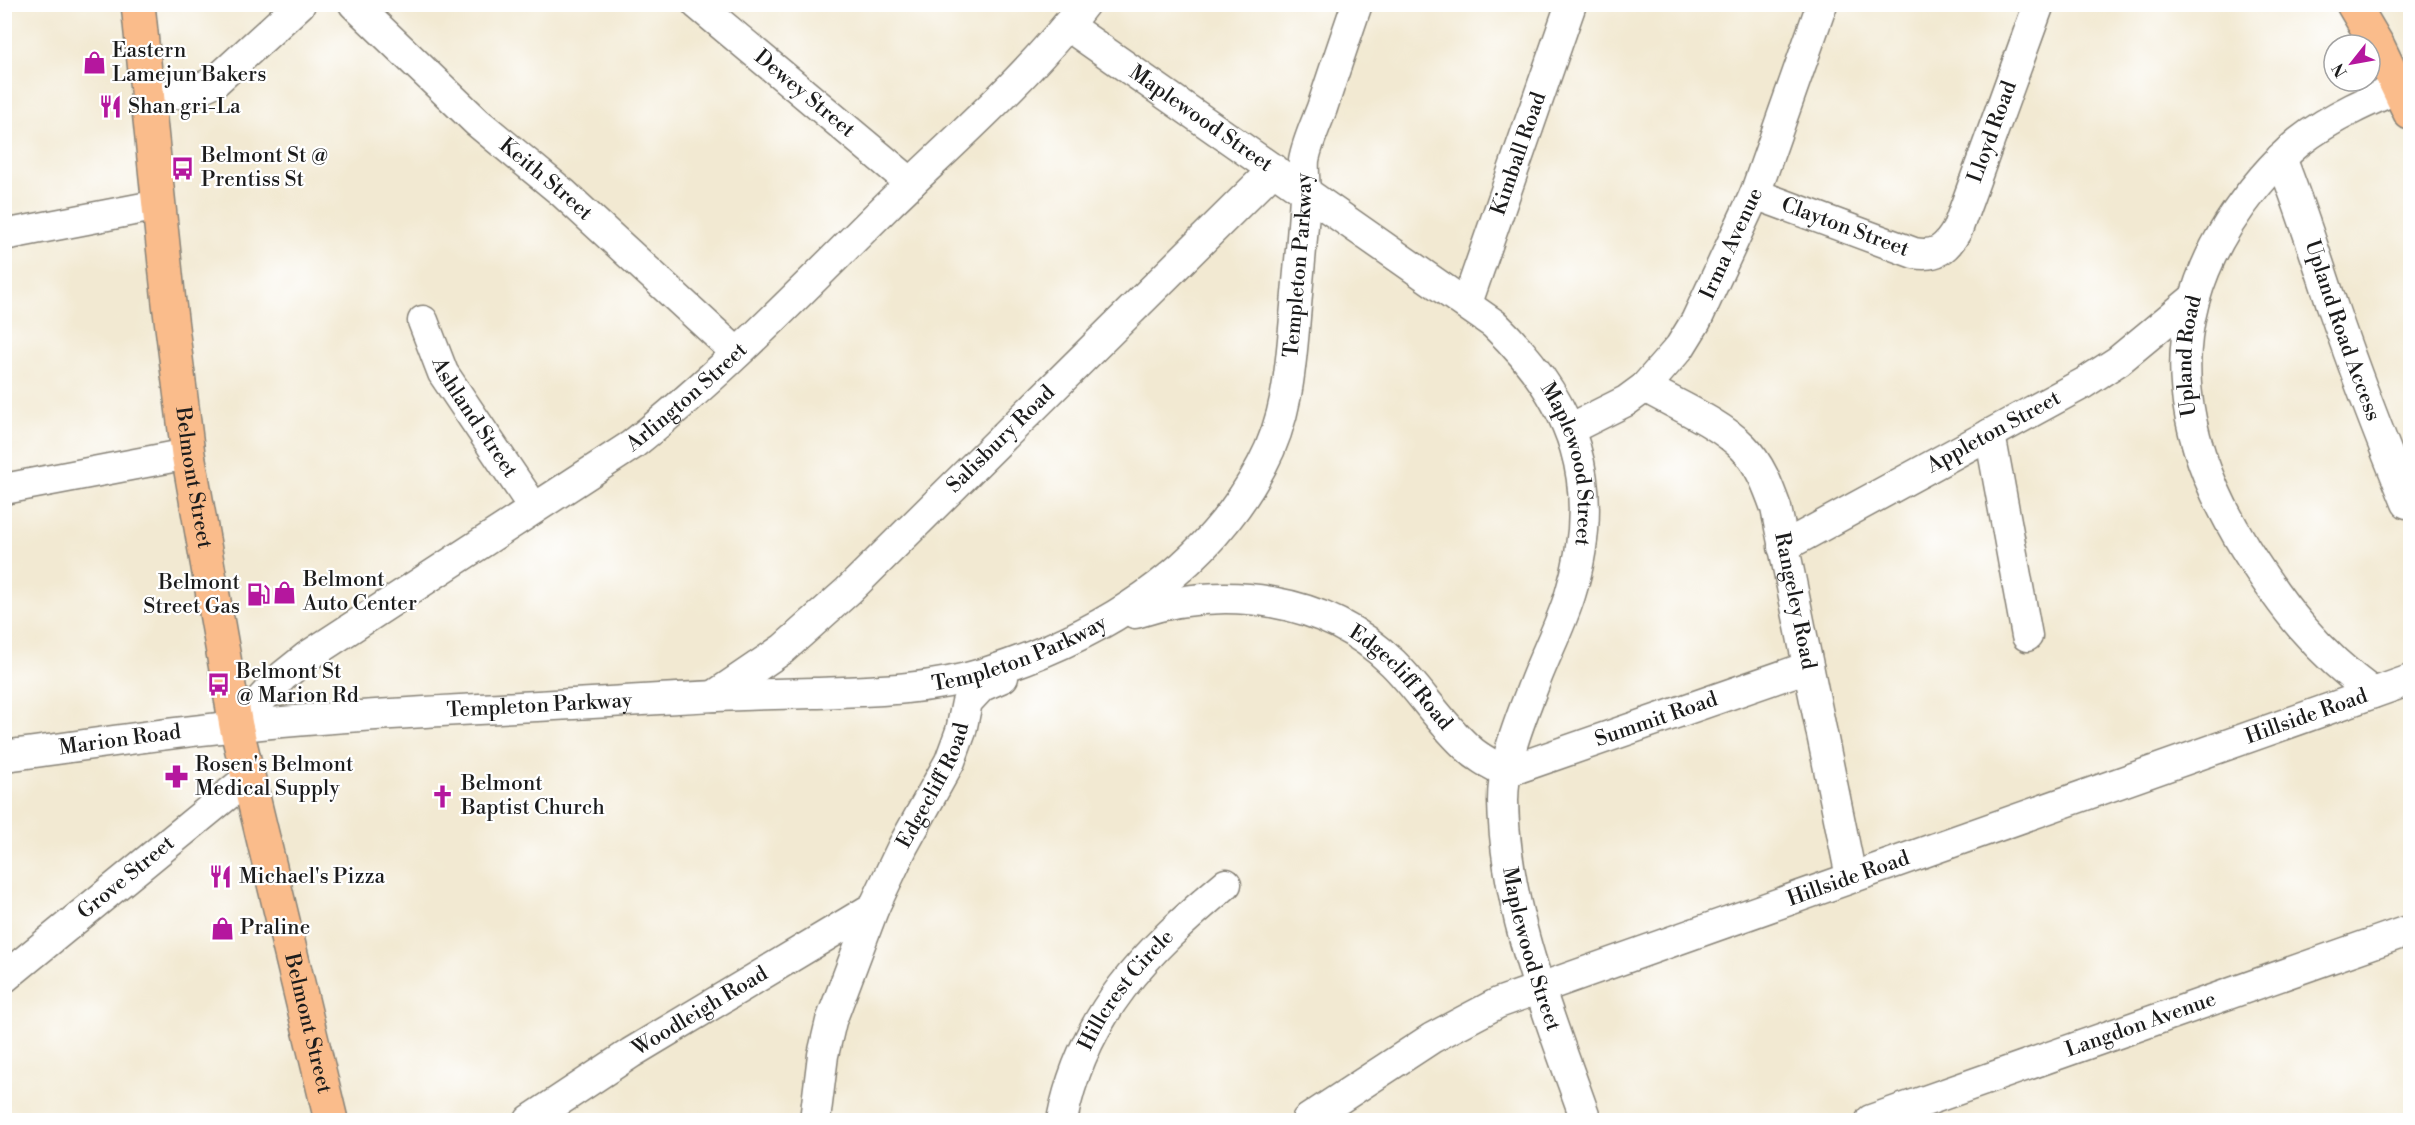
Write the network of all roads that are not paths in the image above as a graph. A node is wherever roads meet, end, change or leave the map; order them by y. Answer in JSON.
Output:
{"nodes":[{"id":1,"x":138,"y":4,"type":"edge"},
{"id":2,"x":300,"y":4,"type":"edge"},
{"id":3,"x":354,"y":4,"type":"edge"},
{"id":4,"x":697,"y":4,"type":"edge"},
{"id":5,"x":1357,"y":4,"type":"edge"},
{"id":6,"x":1571,"y":4,"type":"edge"},
{"id":7,"x":1822,"y":4,"type":"edge"},
{"id":8,"x":2039,"y":4,"type":"edge"},
{"id":9,"x":2353,"y":4,"type":"edge"},
{"id":10,"x":1076,"y":15,"type":"edge"},
{"id":11,"x":2407,"y":95,"type":"edge"},
{"id":12,"x":149,"y":98,"type":"junction"},
{"id":13,"x":2281,"y":158,"type":"junction"},
{"id":14,"x":1274,"y":169,"type":"junction"},
{"id":15,"x":911,"y":183,"type":"junction"},
{"id":16,"x":1305,"y":191,"type":"junction"},
{"id":17,"x":1755,"y":194,"type":"junction"},
{"id":18,"x":159,"y":205,"type":"junction"},
{"id":19,"x":4,"y":235,"type":"edge"},
{"id":20,"x":1937,"y":253,"type":"joint"},
{"id":21,"x":2193,"y":299,"type":"junction"},
{"id":22,"x":1467,"y":303,"type":"junction"},
{"id":23,"x":423,"y":321,"type":"dead end"},
{"id":24,"x":737,"y":353,"type":"junction"},
{"id":25,"x":1645,"y":387,"type":"junction"},
{"id":26,"x":1570,"y":429,"type":"junction"},
{"id":27,"x":1990,"y":434,"type":"junction"},
{"id":28,"x":188,"y":454,"type":"junction"},
{"id":29,"x":4,"y":489,"type":"edge"},
{"id":30,"x":2407,"y":502,"type":"dead end"},
{"id":31,"x":534,"y":508,"type":"junction"},
{"id":32,"x":1783,"y":547,"type":"junction"},
{"id":33,"x":1083,"y":634,"type":"junction"},
{"id":34,"x":2027,"y":636,"type":"dead end"},
{"id":35,"x":1808,"y":667,"type":"junction"},
{"id":36,"x":2410,"y":680,"type":"edge"},
{"id":37,"x":2373,"y":693,"type":"junction"},
{"id":38,"x":714,"y":696,"type":"junction"},
{"id":39,"x":236,"y":726,"type":"junction"},
{"id":40,"x":4,"y":756,"type":"edge"},
{"id":41,"x":1506,"y":772,"type":"junction"},
{"id":42,"x":248,"y":778,"type":"junction"},
{"id":43,"x":1851,"y":877,"type":"junction"},
{"id":44,"x":1226,"y":884,"type":"dead end"},
{"id":45,"x":874,"y":907,"type":"junction"},
{"id":46,"x":2410,"y":930,"type":"edge"},
{"id":47,"x":4,"y":978,"type":"edge"},
{"id":48,"x":1539,"y":987,"type":"junction"},
{"id":49,"x":331,"y":1120,"type":"edge"},
{"id":50,"x":530,"y":1120,"type":"edge"},
{"id":51,"x":815,"y":1120,"type":"edge"},
{"id":52,"x":1062,"y":1120,"type":"edge"},
{"id":53,"x":1307,"y":1120,"type":"edge"},
{"id":54,"x":1586,"y":1120,"type":"edge"},
{"id":55,"x":1871,"y":1120,"type":"edge"}],
"edges":[{"from":1,"to":12,"type":"main road","name":"Belmont Street"},
{"from":2,"to":12,"type":"street"},
{"from":3,"to":24,"type":"street","name":"Keith Street"},
{"from":4,"to":15,"type":"street","name":"Dewey Street"},
{"from":5,"to":16,"type":"street","name":"Templeton Parkway"},
{"from":6,"to":22,"type":"street","name":"Kimball Road"},
{"from":7,"to":17,"type":"street","name":"Irma Avenue"},
{"from":8,"to":20,"type":"street","name":"Lloyd Road"},
{"from":9,"to":11,"type":"main road"},
{"from":10,"to":14,"type":"street","name":"Maplewood Street"},
{"from":10,"to":15,"type":"street","name":"Arlington Street"},
{"from":11,"to":13,"type":"street","name":"Upland Road"},
{"from":12,"to":18,"type":"main road","name":"Belmont Street"},
{"from":13,"to":21,"type":"street","name":"Upland Road"},
{"from":13,"to":30,"type":"street","name":"Upland Road Access"},
{"from":14,"to":16,"type":"street","name":"Maplewood Street"},
{"from":14,"to":38,"type":"street","name":"Salisbury Road"},
{"from":15,"to":24,"type":"street","name":"Arlington Street"},
{"from":16,"to":22,"type":"street","name":"Maplewood Street"},
{"from":16,"to":33,"type":"street","name":"Templeton Parkway"},
{"from":17,"to":20,"type":"street","name":"Clayton Street"},
{"from":17,"to":25,"type":"street","name":"Irma Avenue"},
{"from":18,"to":19,"type":"street"},
{"from":18,"to":28,"type":"main road","name":"Belmont Street"},
{"from":21,"to":27,"type":"street","name":"Appleton Street"},
{"from":21,"to":37,"type":"street","name":"Upland Road"},
{"from":22,"to":26,"type":"street","name":"Maplewood Street"},
{"from":23,"to":31,"type":"street","name":"Ashland Street"},
{"from":24,"to":31,"type":"street","name":"Arlington Street"},
{"from":25,"to":26,"type":"street","name":"Irma Avenue"},
{"from":25,"to":32,"type":"street","name":"Rangeley Road"},
{"from":26,"to":41,"type":"street","name":"Maplewood Street"},
{"from":27,"to":32,"type":"street","name":"Appleton Street"},
{"from":27,"to":34,"type":"street"},
{"from":28,"to":29,"type":"street"},
{"from":28,"to":39,"type":"main road","name":"Belmont Street"},
{"from":31,"to":39,"type":"street","name":"Arlington Street"},
{"from":32,"to":35,"type":"street","name":"Rangeley Road"},
{"from":33,"to":38,"type":"street","name":"Templeton Parkway"},
{"from":33,"to":41,"type":"street","name":"Edgecliff Road"},
{"from":33,"to":45,"type":"street","name":"Edgecliff Road"},
{"from":35,"to":41,"type":"street","name":"Summit Road"},
{"from":35,"to":43,"type":"street","name":"Rangeley Road"},
{"from":36,"to":37,"type":"street","name":"Hillside Road"},
{"from":37,"to":43,"type":"street","name":"Hillside Road"},
{"from":38,"to":39,"type":"street","name":"Templeton Parkway"},
{"from":39,"to":40,"type":"street","name":"Marion Road"},
{"from":39,"to":42,"type":"main road","name":"Belmont Street"},
{"from":41,"to":48,"type":"street","name":"Maplewood Street"},
{"from":42,"to":47,"type":"street","name":"Grove Street"},
{"from":42,"to":49,"type":"main road","name":"Belmont Street"},
{"from":43,"to":48,"type":"street","name":"Hillside Road"},
{"from":44,"to":52,"type":"street","name":"Hillcrest Circle"},
{"from":45,"to":50,"type":"street","name":"Woodleigh Road"},
{"from":45,"to":51,"type":"street","name":"Edgecliff Road"},
{"from":46,"to":55,"type":"street","name":"Langdon Avenue"},
{"from":48,"to":53,"type":"street","name":"Hillside Road"},
{"from":48,"to":54,"type":"street","name":"Maplewood Street"}]}
